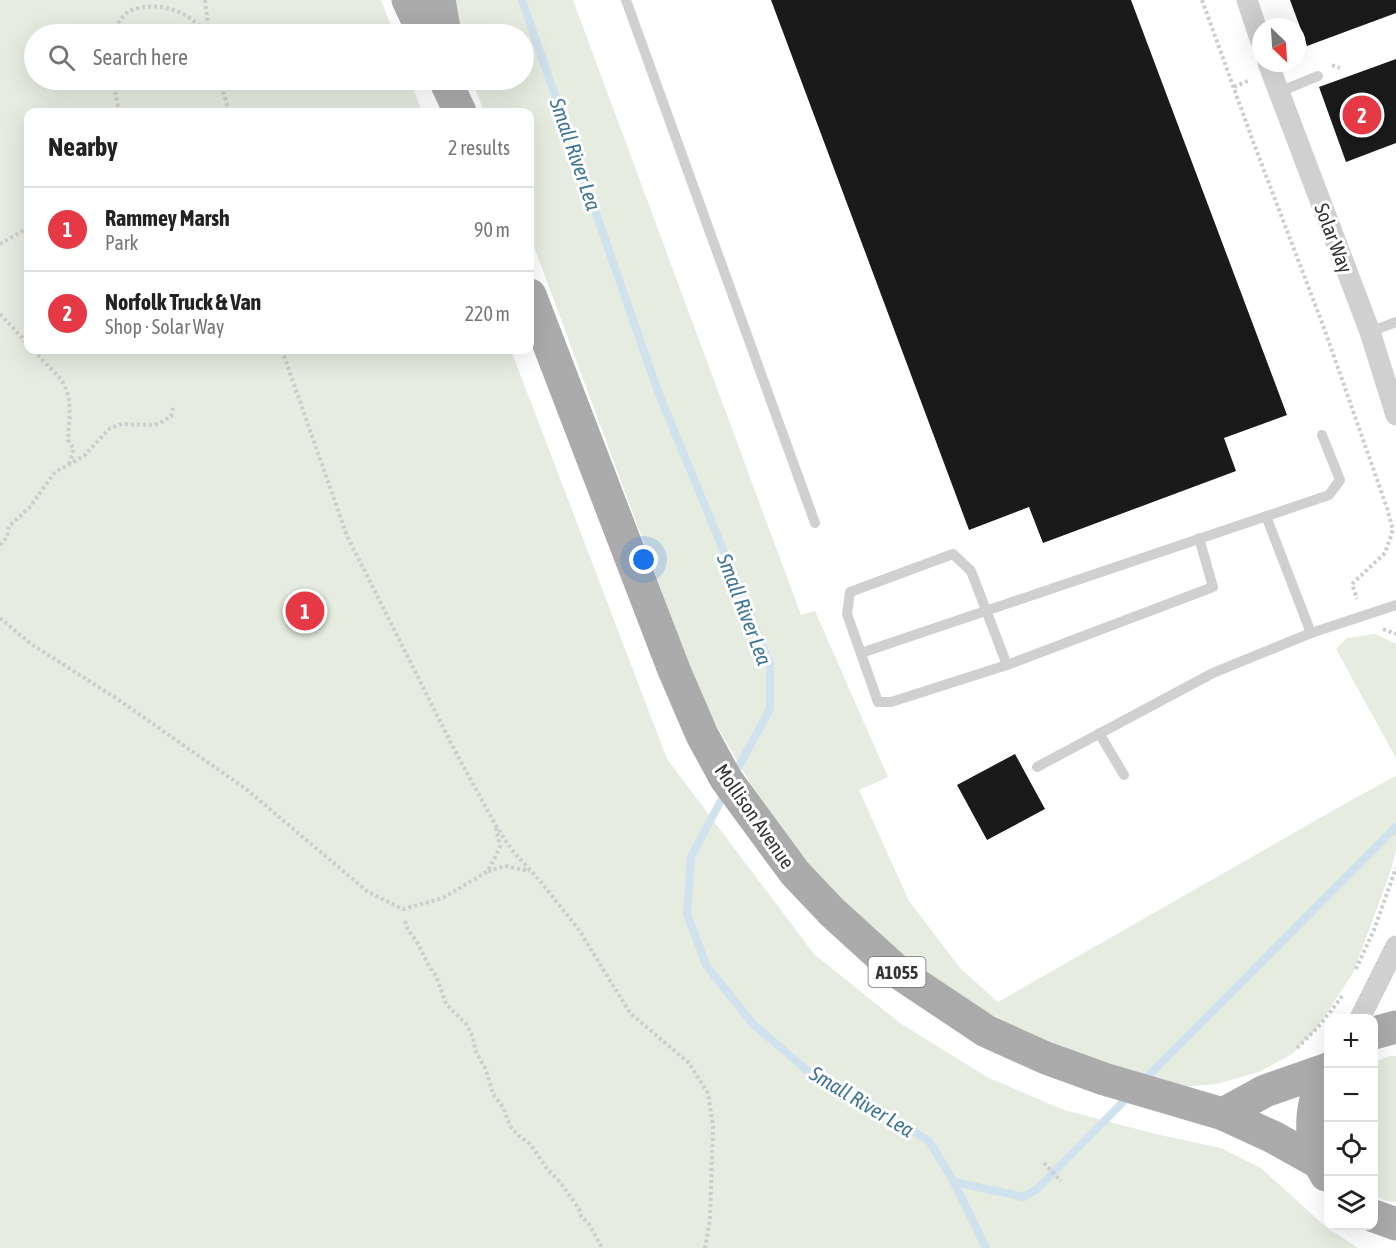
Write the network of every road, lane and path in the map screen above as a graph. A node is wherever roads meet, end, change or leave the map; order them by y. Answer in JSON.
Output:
{"nodes":[{"id":1,"x":205,"y":0,"type":"edge"},
{"id":2,"x":408,"y":0,"type":"edge"},
{"id":3,"x":439,"y":0,"type":"edge"},
{"id":4,"x":626,"y":0,"type":"edge"},
{"id":5,"x":1202,"y":0,"type":"edge"},
{"id":6,"x":1247,"y":0,"type":"edge"},
{"id":7,"x":1253,"y":18,"type":"edge"},
{"id":8,"x":118,"y":24,"type":"edge"},
{"id":9,"x":198,"y":24,"type":"edge"},
{"id":10,"x":207,"y":24,"type":"edge"},
{"id":11,"x":419,"y":24,"type":"edge"},
{"id":12,"x":443,"y":24,"type":"edge"},
{"id":13,"x":1271,"y":72,"type":"edge"},
{"id":14,"x":1318,"y":76,"type":"dead end"},
{"id":15,"x":1250,"y":80,"type":"dead end"},
{"id":16,"x":1234,"y":87,"type":"junction"},
{"id":17,"x":115,"y":90,"type":"edge"},
{"id":18,"x":223,"y":90,"type":"edge"},
{"id":19,"x":1279,"y":92,"type":"junction"},
{"id":20,"x":118,"y":108,"type":"edge"},
{"id":21,"x":228,"y":108,"type":"edge"},
{"id":22,"x":24,"y":230,"type":"edge"},
{"id":23,"x":0,"y":244,"type":"edge"},
{"id":24,"x":534,"y":304,"type":"edge"},
{"id":25,"x":0,"y":314,"type":"edge"},
{"id":26,"x":1396,"y":322,"type":"edge"},
{"id":27,"x":1370,"y":332,"type":"junction"},
{"id":28,"x":24,"y":340,"type":"edge"},
{"id":29,"x":37,"y":354,"type":"edge"},
{"id":30,"x":283,"y":354,"type":"edge"},
{"id":31,"x":173,"y":408,"type":"dead end"},
{"id":32,"x":1396,"y":415,"type":"edge"},
{"id":33,"x":1322,"y":435,"type":"dead end"},
{"id":34,"x":69,"y":464,"type":"junction"},
{"id":35,"x":1266,"y":516,"type":"junction"},
{"id":36,"x":815,"y":523,"type":"dead end"},
{"id":37,"x":1199,"y":538,"type":"junction"},
{"id":38,"x":0,"y":545,"type":"edge"},
{"id":39,"x":1396,"y":604,"type":"edge"},
{"id":40,"x":986,"y":610,"type":"junction"},
{"id":41,"x":1362,"y":615,"type":"junction"},
{"id":42,"x":0,"y":618,"type":"edge"},
{"id":43,"x":1311,"y":633,"type":"junction"},
{"id":44,"x":1396,"y":633,"type":"edge"},
{"id":45,"x":861,"y":653,"type":"junction"},
{"id":46,"x":1007,"y":665,"type":"junction"},
{"id":47,"x":1099,"y":733,"type":"junction"},
{"id":48,"x":1037,"y":767,"type":"dead end"},
{"id":49,"x":1124,"y":775,"type":"dead end"},
{"id":50,"x":495,"y":824,"type":"junction"},
{"id":51,"x":1396,"y":868,"type":"edge"},
{"id":52,"x":488,"y":871,"type":"junction"},
{"id":53,"x":531,"y":871,"type":"junction"},
{"id":54,"x":405,"y":921,"type":"dead end"},
{"id":55,"x":1396,"y":946,"type":"edge"},
{"id":56,"x":1354,"y":973,"type":"dead end"},
{"id":57,"x":1344,"y":994,"type":"dead end"},
{"id":58,"x":1362,"y":1014,"type":"edge"},
{"id":59,"x":1396,"y":1027,"type":"edge"},
{"id":60,"x":1378,"y":1032,"type":"edge"},
{"id":61,"x":1293,"y":1053,"type":"dead end"},
{"id":62,"x":1324,"y":1071,"type":"edge"},
{"id":63,"x":1324,"y":1077,"type":"edge"},
{"id":64,"x":1222,"y":1114,"type":"junction"},
{"id":65,"x":1044,"y":1163,"type":"dead end"},
{"id":66,"x":1323,"y":1170,"type":"edge"},
{"id":67,"x":1061,"y":1181,"type":"dead end"},
{"id":68,"x":1378,"y":1217,"type":"edge"},
{"id":69,"x":1396,"y":1224,"type":"edge"},
{"id":70,"x":602,"y":1248,"type":"edge"},
{"id":71,"x":705,"y":1248,"type":"edge"}],
"edges":[{"from":1,"to":10,"type":"path"},
{"from":2,"to":11,"type":"main road"},
{"from":3,"to":12,"type":"main road"},
{"from":4,"to":36,"type":"lane"},
{"from":5,"to":16,"type":"path"},
{"from":6,"to":7,"type":"street"},
{"from":8,"to":9,"type":"path"},
{"from":13,"to":19,"type":"street","name":"Solar Way"},
{"from":14,"to":19,"type":"lane"},
{"from":15,"to":16,"type":"path"},
{"from":16,"to":41,"type":"path"},
{"from":17,"to":20,"type":"path"},
{"from":18,"to":21,"type":"path"},
{"from":19,"to":27,"type":"street","name":"Solar Way"},
{"from":22,"to":23,"type":"path"},
{"from":24,"to":64,"type":"main road","name":"Mollison Avenue","number":"A1055"},
{"from":25,"to":28,"type":"path"},
{"from":26,"to":27,"type":"lane"},
{"from":27,"to":32,"type":"street","name":"Solar Way"},
{"from":29,"to":34,"type":"path"},
{"from":30,"to":50,"type":"path"},
{"from":31,"to":34,"type":"path"},
{"from":33,"to":35,"type":"lane"},
{"from":34,"to":38,"type":"path"},
{"from":35,"to":37,"type":"lane"},
{"from":35,"to":43,"type":"lane"},
{"from":37,"to":40,"type":"lane"},
{"from":37,"to":46,"type":"lane"},
{"from":39,"to":41,"type":"lane"},
{"from":40,"to":45,"type":"lane"},
{"from":40,"to":45,"type":"lane"},
{"from":40,"to":46,"type":"lane"},
{"from":41,"to":43,"type":"lane"},
{"from":41,"to":44,"type":"path"},
{"from":42,"to":52,"type":"path"},
{"from":43,"to":47,"type":"lane"},
{"from":45,"to":46,"type":"lane"},
{"from":47,"to":48,"type":"lane"},
{"from":47,"to":49,"type":"lane"},
{"from":50,"to":52,"type":"path"},
{"from":50,"to":53,"type":"path"},
{"from":51,"to":56,"type":"path"},
{"from":52,"to":53,"type":"path"},
{"from":53,"to":71,"type":"path"},
{"from":54,"to":70,"type":"path"},
{"from":55,"to":58,"type":"street"},
{"from":57,"to":61,"type":"path"},
{"from":59,"to":60,"type":"main road"},
{"from":62,"to":64,"type":"main road","name":"Mollison Avenue"},
{"from":63,"to":66,"type":"main road","name":"Mollison Avenue"},
{"from":64,"to":66,"type":"main road","name":"Mollison Avenue","number":"A1055"},
{"from":65,"to":67,"type":"path"},
{"from":68,"to":69,"type":"main road"}]}
